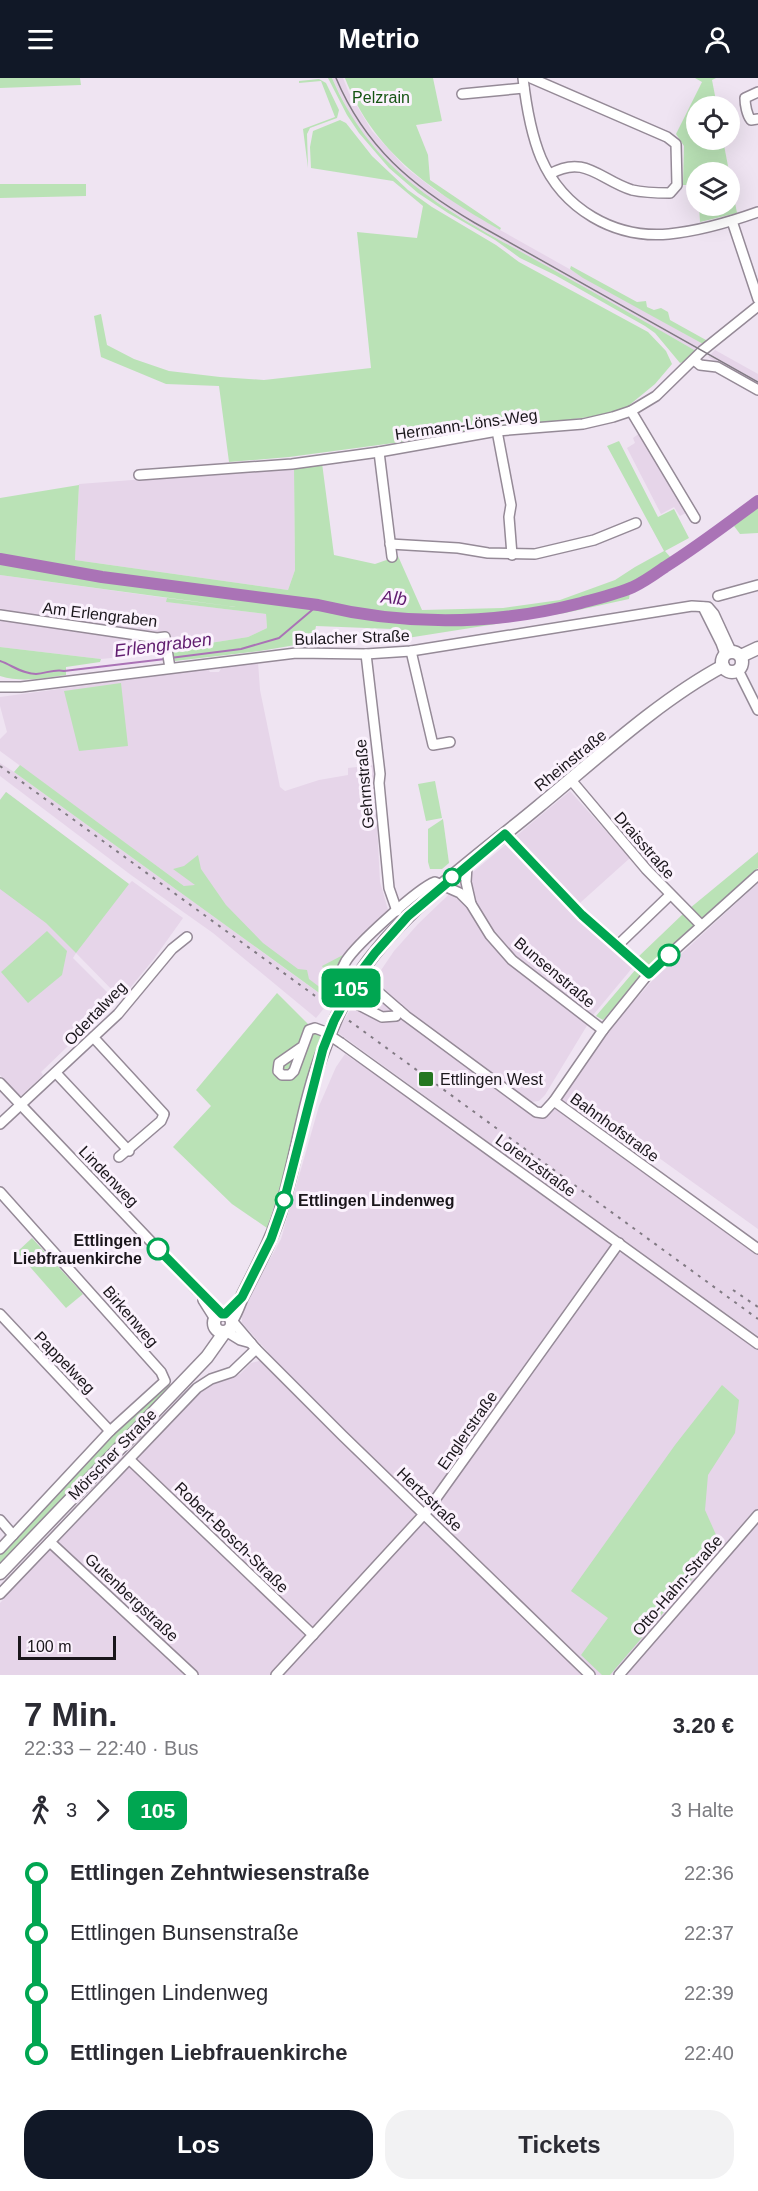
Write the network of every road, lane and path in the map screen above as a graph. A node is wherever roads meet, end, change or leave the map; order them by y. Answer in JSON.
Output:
{"nodes":[{"id":1,"x":523,"y":78,"type":"edge"},
{"id":2,"x":531,"y":78,"type":"edge"},
{"id":3,"x":524,"y":88,"type":"junction"},
{"id":4,"x":758,"y":92,"type":"edge"},
{"id":5,"x":462,"y":94,"type":"dead end"},
{"id":6,"x":758,"y":119,"type":"edge"},
{"id":7,"x":550,"y":174,"type":"junction"},
{"id":8,"x":758,"y":212,"type":"edge"},
{"id":9,"x":732,"y":221,"type":"junction"},
{"id":10,"x":758,"y":299,"type":"edge"},
{"id":11,"x":758,"y":306,"type":"edge"},
{"id":12,"x":694,"y":360,"type":"junction"},
{"id":13,"x":758,"y":390,"type":"edge"},
{"id":14,"x":631,"y":411,"type":"junction"},
{"id":15,"x":497,"y":431,"type":"junction"},
{"id":16,"x":380,"y":452,"type":"junction"},
{"id":17,"x":139,"y":475,"type":"dead end"},
{"id":18,"x":695,"y":518,"type":"dead end"},
{"id":19,"x":636,"y":523,"type":"dead end"},
{"id":20,"x":390,"y":543,"type":"junction"},
{"id":21,"x":512,"y":555,"type":"junction"},
{"id":22,"x":392,"y":556,"type":"dead end"},
{"id":23,"x":758,"y":585,"type":"edge"},
{"id":24,"x":718,"y":596,"type":"dead end"},
{"id":25,"x":0,"y":615,"type":"edge"},
{"id":26,"x":758,"y":648,"type":"edge"},
{"id":27,"x":411,"y":651,"type":"junction"},
{"id":28,"x":366,"y":654,"type":"junction"},
{"id":29,"x":730,"y":657,"type":"junction"},
{"id":30,"x":170,"y":660,"type":"junction"},
{"id":31,"x":738,"y":670,"type":"joint"},
{"id":32,"x":0,"y":687,"type":"edge"},
{"id":33,"x":758,"y":710,"type":"edge"},
{"id":34,"x":450,"y":742,"type":"dead end"},
{"id":35,"x":571,"y":780,"type":"junction"},
{"id":36,"x":505,"y":834,"type":"junction"},
{"id":37,"x":467,"y":866,"type":"junction"},
{"id":38,"x":758,"y":875,"type":"edge"},
{"id":39,"x":443,"y":886,"type":"junction"},
{"id":40,"x":670,"y":895,"type":"junction"},
{"id":41,"x":471,"y":904,"type":"junction"},
{"id":42,"x":397,"y":911,"type":"junction"},
{"id":43,"x":701,"y":925,"type":"junction"},
{"id":44,"x":187,"y":937,"type":"dead end"},
{"id":45,"x":617,"y":946,"type":"junction"},
{"id":46,"x":649,"y":974,"type":"junction"},
{"id":47,"x":357,"y":1004,"type":"junction"},
{"id":48,"x":399,"y":1010,"type":"junction"},
{"id":49,"x":603,"y":1030,"type":"junction"},
{"id":50,"x":94,"y":1038,"type":"junction"},
{"id":51,"x":302,"y":1047,"type":"dead end"},
{"id":52,"x":323,"y":1049,"type":"joint"},
{"id":53,"x":56,"y":1073,"type":"junction"},
{"id":54,"x":0,"y":1083,"type":"edge"},
{"id":55,"x":554,"y":1101,"type":"junction"},
{"id":56,"x":21,"y":1106,"type":"junction"},
{"id":57,"x":0,"y":1124,"type":"edge"},
{"id":58,"x":129,"y":1151,"type":"junction"},
{"id":59,"x":119,"y":1157,"type":"dead end"},
{"id":60,"x":0,"y":1192,"type":"edge"},
{"id":61,"x":619,"y":1243,"type":"junction"},
{"id":62,"x":758,"y":1249,"type":"edge"},
{"id":63,"x":0,"y":1314,"type":"edge"},
{"id":64,"x":224,"y":1323,"type":"junction"},
{"id":65,"x":758,"y":1344,"type":"edge"},
{"id":66,"x":254,"y":1346,"type":"junction"},
{"id":67,"x":165,"y":1381,"type":"joint"},
{"id":68,"x":110,"y":1431,"type":"junction"},
{"id":69,"x":130,"y":1460,"type":"junction"},
{"id":70,"x":424,"y":1515,"type":"junction"},
{"id":71,"x":758,"y":1515,"type":"edge"},
{"id":72,"x":0,"y":1520,"type":"edge"},
{"id":73,"x":13,"y":1535,"type":"junction"},
{"id":74,"x":50,"y":1542,"type":"junction"},
{"id":75,"x":0,"y":1549,"type":"edge"},
{"id":76,"x":0,"y":1573,"type":"edge"},
{"id":77,"x":0,"y":1594,"type":"edge"},
{"id":78,"x":313,"y":1635,"type":"junction"},
{"id":79,"x":194,"y":1675,"type":"edge"},
{"id":80,"x":276,"y":1675,"type":"edge"},
{"id":81,"x":590,"y":1675,"type":"edge"},
{"id":82,"x":619,"y":1675,"type":"edge"}],
"edges":[{"from":1,"to":3,"type":"street"},
{"from":2,"to":7,"type":"street"},
{"from":3,"to":5,"type":"street"},
{"from":3,"to":7,"type":"street"},
{"from":4,"to":6,"type":"street"},
{"from":7,"to":9,"type":"street"},
{"from":8,"to":9,"type":"street"},
{"from":9,"to":10,"type":"street"},
{"from":11,"to":12,"type":"street","name":"Hermann-Löns-Weg"},
{"from":12,"to":13,"type":"street"},
{"from":12,"to":14,"type":"street","name":"Hermann-Löns-Weg"},
{"from":14,"to":15,"type":"street","name":"Hermann-Löns-Weg"},
{"from":14,"to":18,"type":"street"},
{"from":15,"to":16,"type":"street","name":"Hermann-Löns-Weg"},
{"from":15,"to":21,"type":"street"},
{"from":16,"to":17,"type":"street","name":"Hermann-Löns-Weg"},
{"from":16,"to":20,"type":"street"},
{"from":19,"to":21,"type":"street"},
{"from":20,"to":21,"type":"street"},
{"from":20,"to":22,"type":"street"},
{"from":23,"to":24,"type":"street"},
{"from":25,"to":30,"type":"street","name":"Am Erlengraben"},
{"from":26,"to":29,"type":"main road","name":"Rheinstraße"},
{"from":27,"to":28,"type":"street","name":"Bulacher Straße"},
{"from":27,"to":29,"type":"street","name":"Bulacher Straße"},
{"from":27,"to":34,"type":"street"},
{"from":28,"to":30,"type":"street","name":"Bulacher Straße"},
{"from":28,"to":42,"type":"street","name":"Gehrnstraße"},
{"from":29,"to":31,"type":"main road"},
{"from":29,"to":35,"type":"main road","name":"Rheinstraße"},
{"from":30,"to":32,"type":"street","name":"Bulacher Straße"},
{"from":31,"to":33,"type":"street"},
{"from":35,"to":36,"type":"main road","name":"Rheinstraße"},
{"from":35,"to":40,"type":"street","name":"Draisstraße"},
{"from":36,"to":37,"type":"main road","name":"Rheinstraße"},
{"from":36,"to":45,"type":"street"},
{"from":37,"to":39,"type":"main road","name":"Rheinstraße"},
{"from":37,"to":41,"type":"street","name":"Bunsenstraße"},
{"from":38,"to":43,"type":"street"},
{"from":39,"to":41,"type":"street","name":"Bunsenstraße"},
{"from":39,"to":42,"type":"street","name":"Rheinstraße"},
{"from":39,"to":52,"type":"main road","name":"Rheinstraße"},
{"from":40,"to":43,"type":"street","name":"Draisstraße"},
{"from":40,"to":45,"type":"street"},
{"from":41,"to":49,"type":"street","name":"Bunsenstraße"},
{"from":42,"to":47,"type":"street","name":"Rheinstraße","bridge":true},
{"from":43,"to":46,"type":"street"},
{"from":44,"to":50,"type":"street","name":"Odertalweg"},
{"from":45,"to":46,"type":"street"},
{"from":46,"to":49,"type":"street"},
{"from":47,"to":48,"type":"street"},
{"from":47,"to":48,"type":"street","name":"Bahnhofstraße"},
{"from":48,"to":55,"type":"street","name":"Bahnhofstraße"},
{"from":49,"to":55,"type":"street"},
{"from":50,"to":53,"type":"street","name":"Odertalweg"},
{"from":50,"to":58,"type":"street"},
{"from":51,"to":61,"type":"street","name":"Lorenzstraße","bridge":true},
{"from":52,"to":64,"type":"main road","name":"Mörscher Straße"},
{"from":53,"to":56,"type":"street","name":"Odertalweg"},
{"from":53,"to":58,"type":"street"},
{"from":54,"to":56,"type":"street","name":"Lindenweg"},
{"from":55,"to":62,"type":"street","name":"Bahnhofstraße"},
{"from":56,"to":57,"type":"street","name":"Odertalweg"},
{"from":56,"to":64,"type":"street","name":"Lindenweg"},
{"from":58,"to":59,"type":"street"},
{"from":60,"to":67,"type":"street","name":"Birkenweg"},
{"from":61,"to":65,"type":"street","name":"Lorenzstraße"},
{"from":61,"to":70,"type":"street","name":"Englerstraße"},
{"from":63,"to":68,"type":"street","name":"Pappelweg"},
{"from":64,"to":66,"type":"street","name":"Hertzstraße"},
{"from":64,"to":76,"type":"main road","name":"Mörscher Straße"},
{"from":66,"to":69,"type":"street","name":"Mörscher Straße"},
{"from":66,"to":70,"type":"street","name":"Hertzstraße"},
{"from":67,"to":68,"type":"street","name":"Mörscher Straße"},
{"from":68,"to":73,"type":"street","name":"Mörscher Straße"},
{"from":69,"to":74,"type":"street","name":"Mörscher Straße"},
{"from":69,"to":78,"type":"street","name":"Robert-Bosch-Straße"},
{"from":70,"to":78,"type":"street","name":"Englerstraße"},
{"from":70,"to":81,"type":"street","name":"Hertzstraße"},
{"from":71,"to":82,"type":"street","name":"Otto-Hahn-Straße"},
{"from":72,"to":73,"type":"street"},
{"from":73,"to":75,"type":"street","name":"Mörscher Straße"},
{"from":74,"to":77,"type":"street","name":"Mörscher Straße"},
{"from":74,"to":79,"type":"street","name":"Gutenbergstraße"},
{"from":78,"to":80,"type":"street","name":"Englerstraße"}]}
